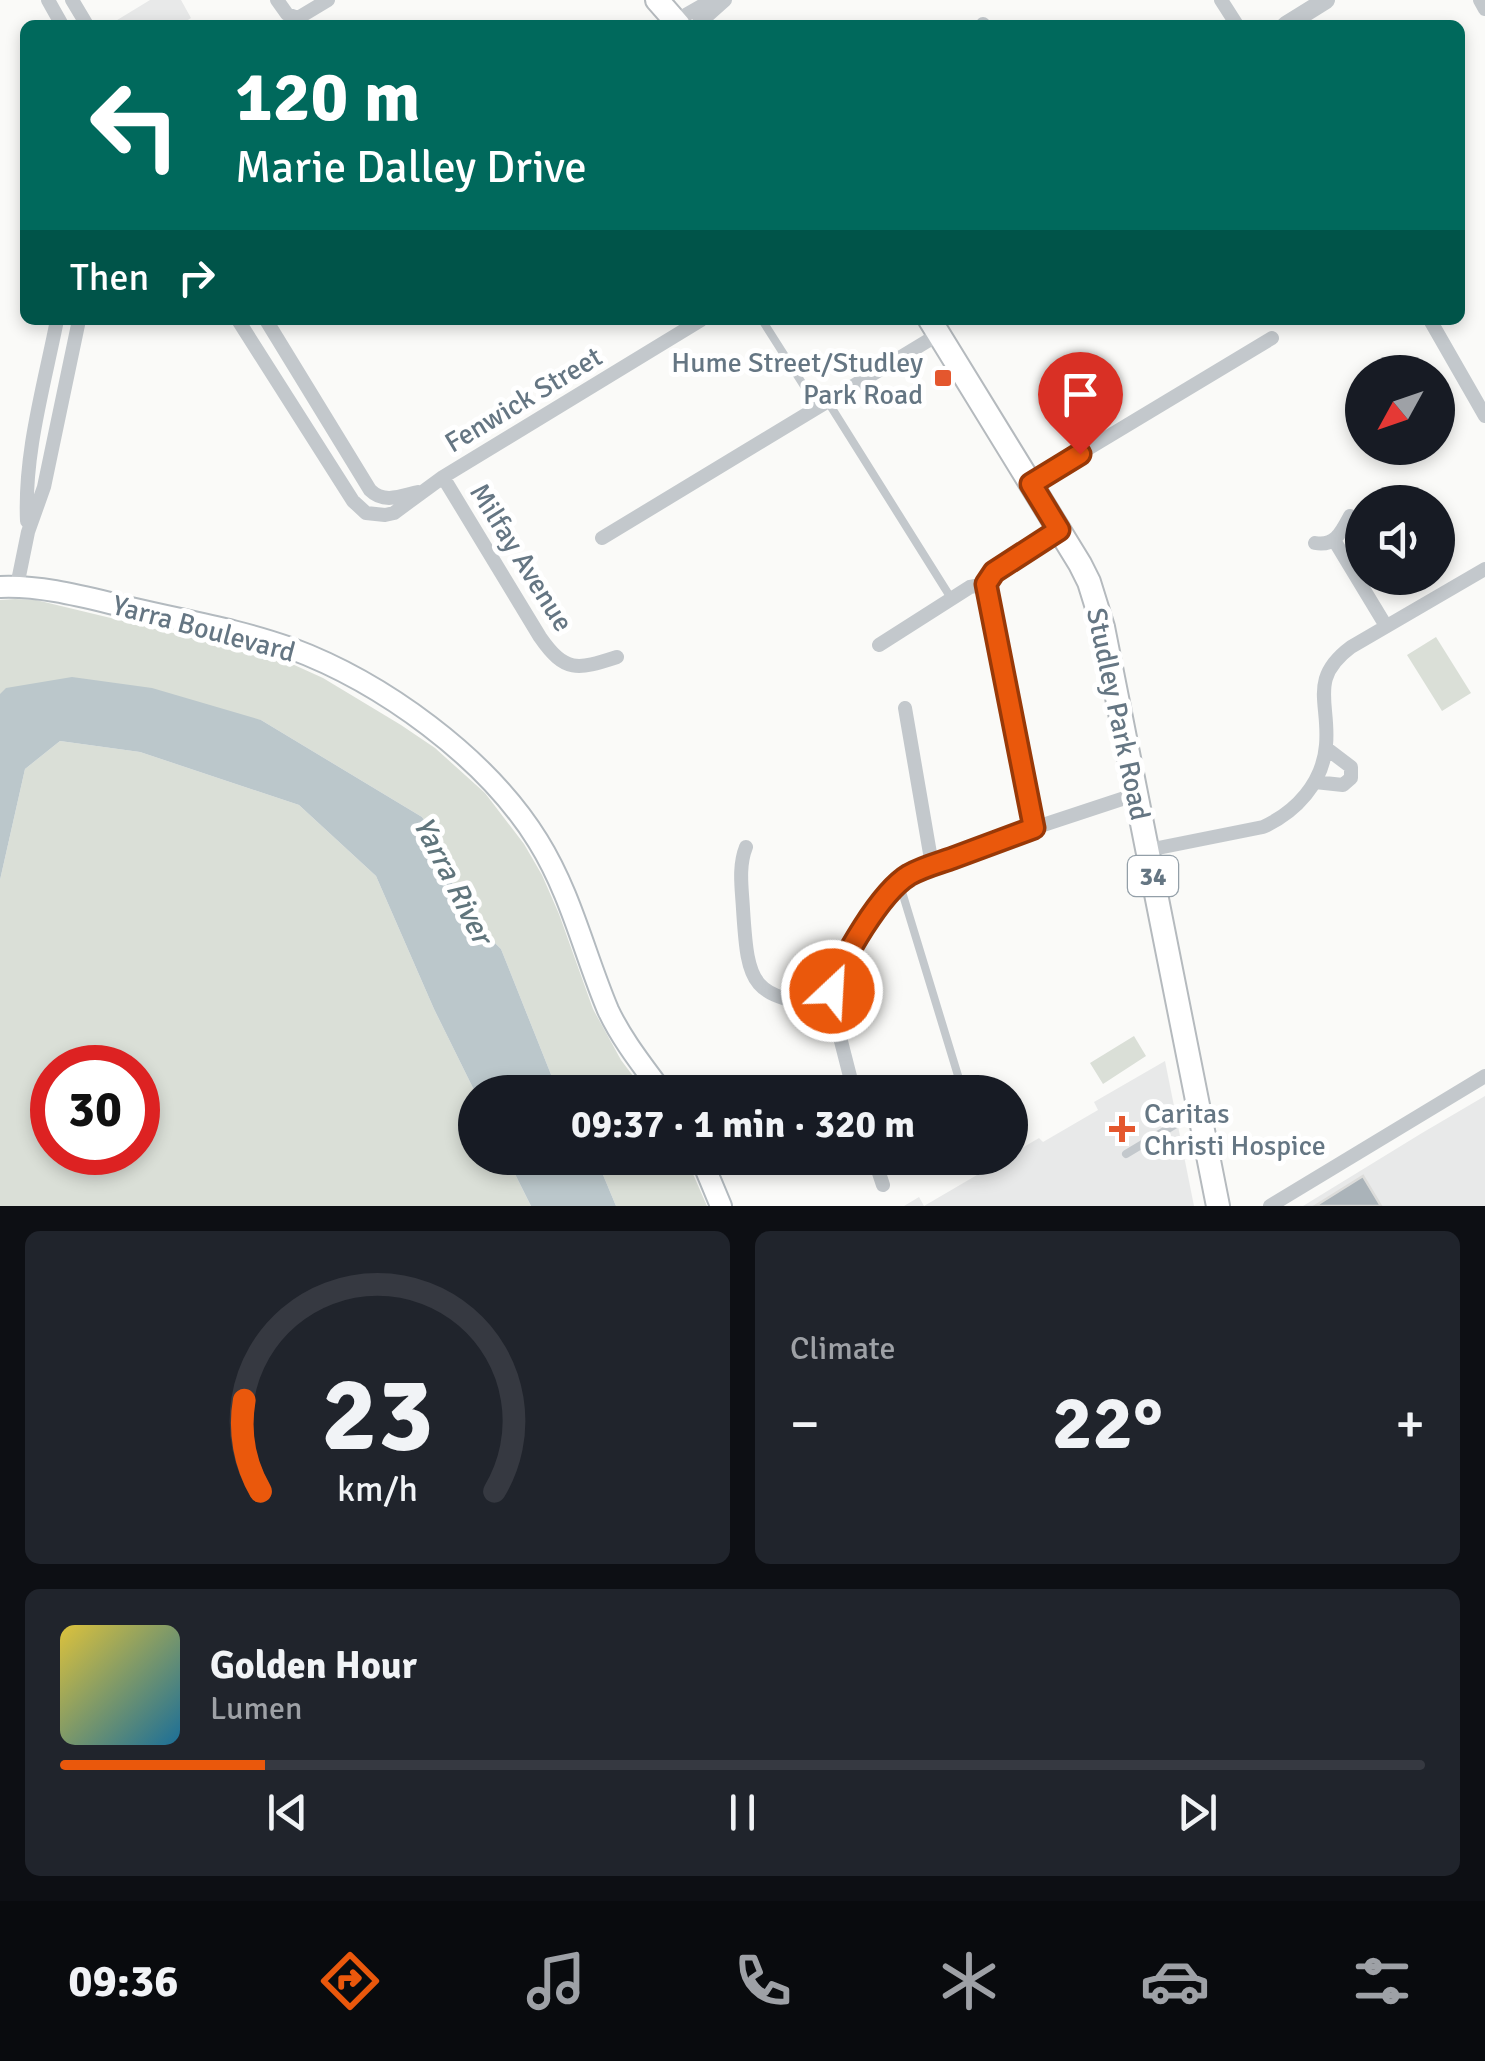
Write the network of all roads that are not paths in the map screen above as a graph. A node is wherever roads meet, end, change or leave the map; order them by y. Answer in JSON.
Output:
{"nodes":[{"id":1,"x":277,"y":0,"type":"edge"},
{"id":2,"x":328,"y":0,"type":"edge"},
{"id":3,"x":712,"y":0,"type":"edge"},
{"id":4,"x":725,"y":0,"type":"edge"},
{"id":5,"x":1326,"y":0,"type":"edge"},
{"id":6,"x":1480,"y":0,"type":"edge"},
{"id":7,"x":1485,"y":9,"type":"edge"},
{"id":8,"x":674,"y":19,"type":"edge"},
{"id":9,"x":1294,"y":20,"type":"edge"},
{"id":10,"x":56,"y":325,"type":"edge"},
{"id":11,"x":78,"y":325,"type":"edge"},
{"id":12,"x":241,"y":325,"type":"edge"},
{"id":13,"x":269,"y":325,"type":"edge"},
{"id":14,"x":693,"y":325,"type":"edge"},
{"id":15,"x":766,"y":325,"type":"edge"},
{"id":16,"x":1433,"y":325,"type":"edge"},
{"id":17,"x":935,"y":327,"type":"edge"},
{"id":18,"x":1272,"y":338,"type":"dead end"},
{"id":19,"x":823,"y":405,"type":"junction"},
{"id":20,"x":1485,"y":416,"type":"edge"},
{"id":21,"x":443,"y":477,"type":"junction"},
{"id":22,"x":1031,"y":484,"type":"junction"},
{"id":23,"x":423,"y":490,"type":"junction"},
{"id":24,"x":1345,"y":525,"type":"edge"},
{"id":25,"x":1059,"y":530,"type":"junction"},
{"id":26,"x":28,"y":532,"type":"junction"},
{"id":27,"x":602,"y":538,"type":"dead end"},
{"id":28,"x":1334,"y":540,"type":"junction"},
{"id":29,"x":1315,"y":543,"type":"dead end"},
{"id":30,"x":1485,"y":569,"type":"edge"},
{"id":31,"x":986,"y":584,"type":"junction"},
{"id":32,"x":8,"y":586,"type":"edge"},
{"id":33,"x":951,"y":598,"type":"junction"},
{"id":34,"x":1386,"y":626,"type":"junction"},
{"id":35,"x":879,"y":645,"type":"dead end"},
{"id":36,"x":616,"y":657,"type":"dead end"},
{"id":37,"x":905,"y":708,"type":"dead end"},
{"id":38,"x":1326,"y":748,"type":"junction"},
{"id":39,"x":1315,"y":782,"type":"junction"},
{"id":40,"x":1137,"y":794,"type":"junction"},
{"id":41,"x":1034,"y":828,"type":"junction"},
{"id":42,"x":746,"y":847,"type":"dead end"},
{"id":43,"x":1148,"y":850,"type":"junction"},
{"id":44,"x":932,"y":865,"type":"junction"},
{"id":45,"x":899,"y":882,"type":"junction"},
{"id":46,"x":832,"y":1006,"type":"junction"},
{"id":47,"x":650,"y":1075,"type":"edge"},
{"id":48,"x":850,"y":1075,"type":"edge"},
{"id":49,"x":958,"y":1075,"type":"edge"},
{"id":50,"x":1485,"y":1076,"type":"edge"},
{"id":51,"x":1200,"y":1110,"type":"junction"},
{"id":52,"x":1126,"y":1154,"type":"dead end"},
{"id":53,"x":708,"y":1175,"type":"edge"},
{"id":54,"x":880,"y":1175,"type":"edge"},
{"id":55,"x":883,"y":1184,"type":"dead end"},
{"id":56,"x":720,"y":1206,"type":"edge"},
{"id":57,"x":1218,"y":1206,"type":"edge"},
{"id":58,"x":1270,"y":1206,"type":"edge"}],
"edges":[{"from":1,"to":2,"type":"street"},
{"from":3,"to":8,"type":"street"},
{"from":4,"to":8,"type":"street"},
{"from":5,"to":9,"type":"street"},
{"from":6,"to":7,"type":"street"},
{"from":10,"to":26,"type":"street"},
{"from":11,"to":26,"type":"street"},
{"from":12,"to":23,"type":"street","name":"Fenwick Street"},
{"from":13,"to":23,"type":"street"},
{"from":14,"to":21,"type":"street","name":"Fenwick Street"},
{"from":15,"to":19,"type":"lane"},
{"from":16,"to":20,"type":"street"},
{"from":17,"to":19,"type":"street"},
{"from":17,"to":22,"type":"main road","name":"Studley Park Road","number":"34"},
{"from":18,"to":22,"type":"street"},
{"from":19,"to":27,"type":"street"},
{"from":19,"to":33,"type":"lane"},
{"from":21,"to":23,"type":"street","name":"Fenwick Street"},
{"from":21,"to":36,"type":"street","name":"Milfay Avenue"},
{"from":22,"to":25,"type":"main road","name":"Studley Park Road","number":"34"},
{"from":24,"to":28,"type":"street"},
{"from":25,"to":31,"type":"street"},
{"from":25,"to":40,"type":"main road","name":"Studley Park Road","number":"34"},
{"from":26,"to":32,"type":"street"},
{"from":28,"to":29,"type":"street"},
{"from":28,"to":34,"type":"street"},
{"from":30,"to":34,"type":"street"},
{"from":31,"to":33,"type":"street"},
{"from":31,"to":41,"type":"street"},
{"from":32,"to":47,"type":"main road","name":"Yarra Boulevard"},
{"from":33,"to":35,"type":"street"},
{"from":34,"to":38,"type":"street"},
{"from":37,"to":44,"type":"street"},
{"from":38,"to":39,"type":"street"},
{"from":38,"to":39,"type":"street"},
{"from":39,"to":43,"type":"street"},
{"from":40,"to":41,"type":"street"},
{"from":40,"to":43,"type":"main road","name":"Studley Park Road","number":"34"},
{"from":41,"to":44,"type":"street"},
{"from":42,"to":46,"type":"street"},
{"from":43,"to":51,"type":"main road","name":"Studley Park Road","number":"34"},
{"from":44,"to":45,"type":"street"},
{"from":45,"to":46,"type":"street"},
{"from":45,"to":49,"type":"lane"},
{"from":46,"to":48,"type":"street"},
{"from":50,"to":58,"type":"street"},
{"from":51,"to":52,"type":"lane"},
{"from":51,"to":57,"type":"main road","name":"Studley Park Road","number":"34"},
{"from":53,"to":56,"type":"main road"},
{"from":54,"to":55,"type":"street"}]}
